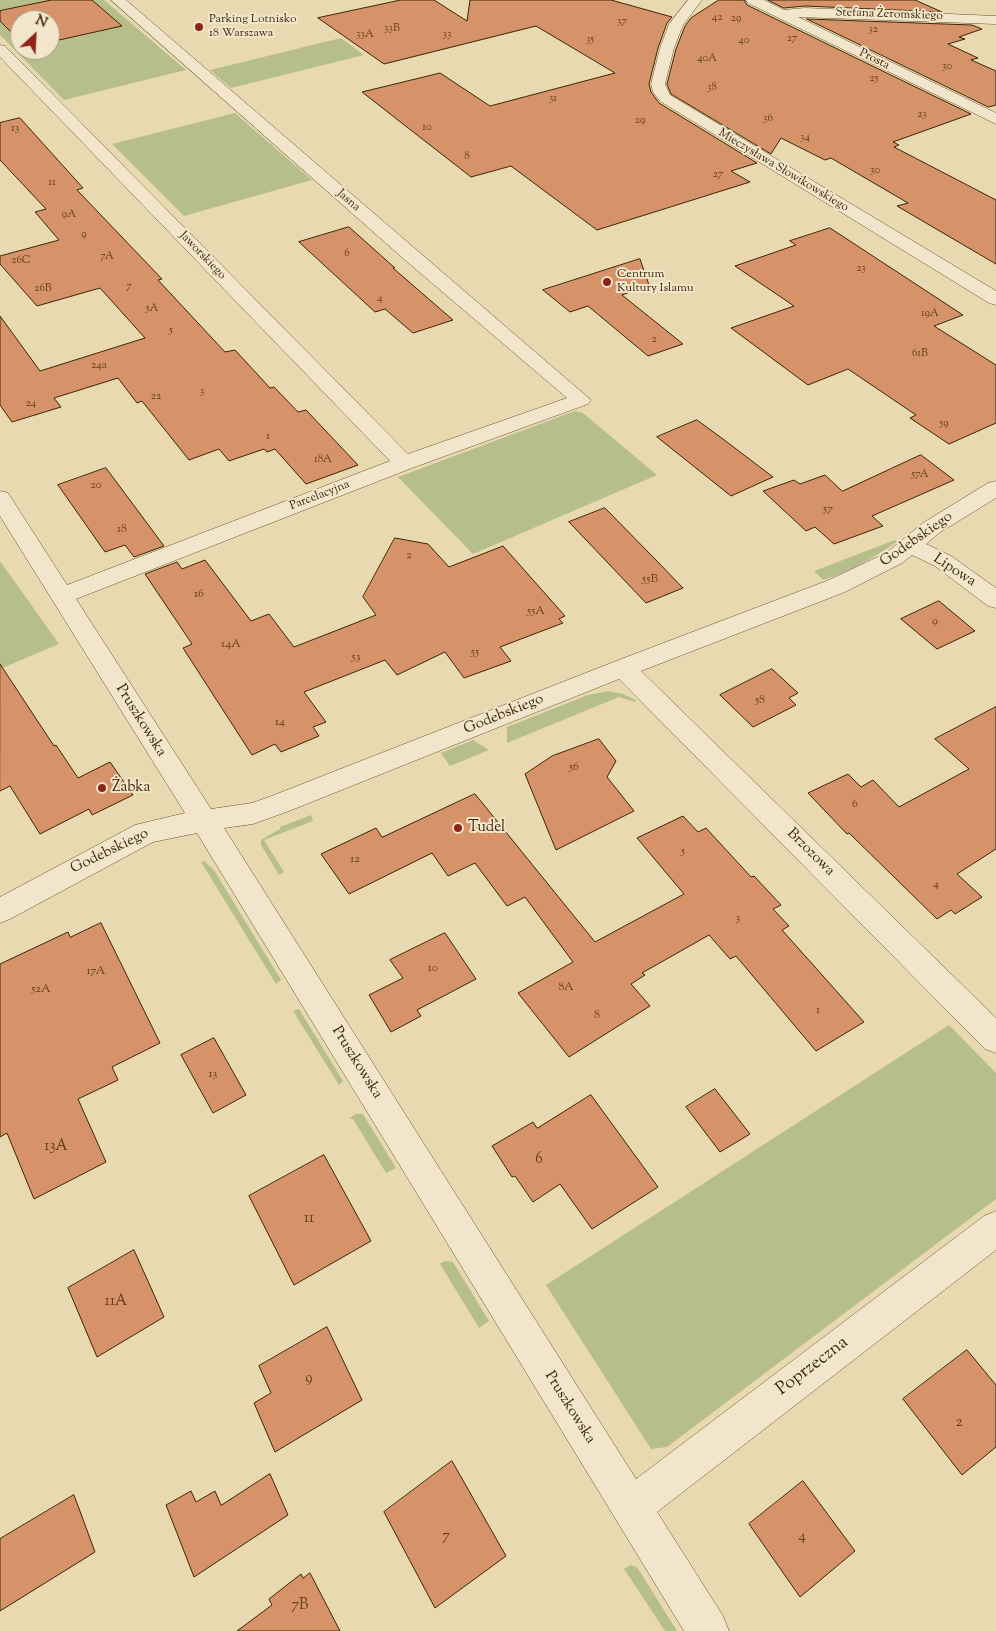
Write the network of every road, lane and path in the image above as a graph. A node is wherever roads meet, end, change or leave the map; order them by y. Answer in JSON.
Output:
{"nodes":[{"id":1,"x":118,"y":0,"type":"edge"},
{"id":2,"x":695,"y":0,"type":"edge"},
{"id":3,"x":753,"y":0,"type":"edge"},
{"id":4,"x":782,"y":14,"type":"junction"},
{"id":5,"x":996,"y":20,"type":"edge"},
{"id":6,"x":0,"y":48,"type":"edge"},
{"id":7,"x":996,"y":119,"type":"edge"},
{"id":8,"x":996,"y":300,"type":"edge"},
{"id":9,"x":580,"y":400,"type":"joint"},
{"id":10,"x":404,"y":463,"type":"junction"},
{"id":11,"x":996,"y":488,"type":"edge"},
{"id":12,"x":0,"y":498,"type":"edge"},
{"id":13,"x":911,"y":546,"type":"junction"},
{"id":14,"x":61,"y":596,"type":"junction"},
{"id":15,"x":996,"y":600,"type":"edge"},
{"id":16,"x":623,"y":668,"type":"junction"},
{"id":17,"x":204,"y":821,"type":"junction"},
{"id":18,"x":0,"y":911,"type":"edge"},
{"id":19,"x":996,"y":1039,"type":"edge"},
{"id":20,"x":996,"y":1228,"type":"edge"},
{"id":21,"x":631,"y":1508,"type":"junction"},
{"id":22,"x":708,"y":1631,"type":"edge"}],
"edges":[{"from":1,"to":9,"type":"street","name":"Jasna"},
{"from":2,"to":8,"type":"street","name":"Mieczysława Słowikowskiego"},
{"from":3,"to":4,"type":"street","name":"Prosta"},
{"from":4,"to":5,"type":"street","name":"Stefana Żeromskiego"},
{"from":4,"to":7,"type":"street","name":"Prosta"},
{"from":6,"to":10,"type":"street","name":"Jaworskiego"},
{"from":9,"to":10,"type":"street","name":"Parcelacyjna"},
{"from":10,"to":14,"type":"street","name":"Parcelacyjna"},
{"from":11,"to":13,"type":"street","name":"Godebskiego"},
{"from":12,"to":14,"type":"street","name":"Pruszkowska"},
{"from":13,"to":15,"type":"street","name":"Lipowa"},
{"from":13,"to":16,"type":"street","name":"Godebskiego"},
{"from":14,"to":17,"type":"street","name":"Pruszkowska"},
{"from":16,"to":17,"type":"street","name":"Godebskiego"},
{"from":16,"to":19,"type":"street","name":"Brzozowa"},
{"from":17,"to":18,"type":"street","name":"Godebskiego"},
{"from":17,"to":21,"type":"street","name":"Pruszkowska"},
{"from":20,"to":21,"type":"street","name":"Poprzeczna"},
{"from":21,"to":22,"type":"street","name":"Pruszkowska"}]}
